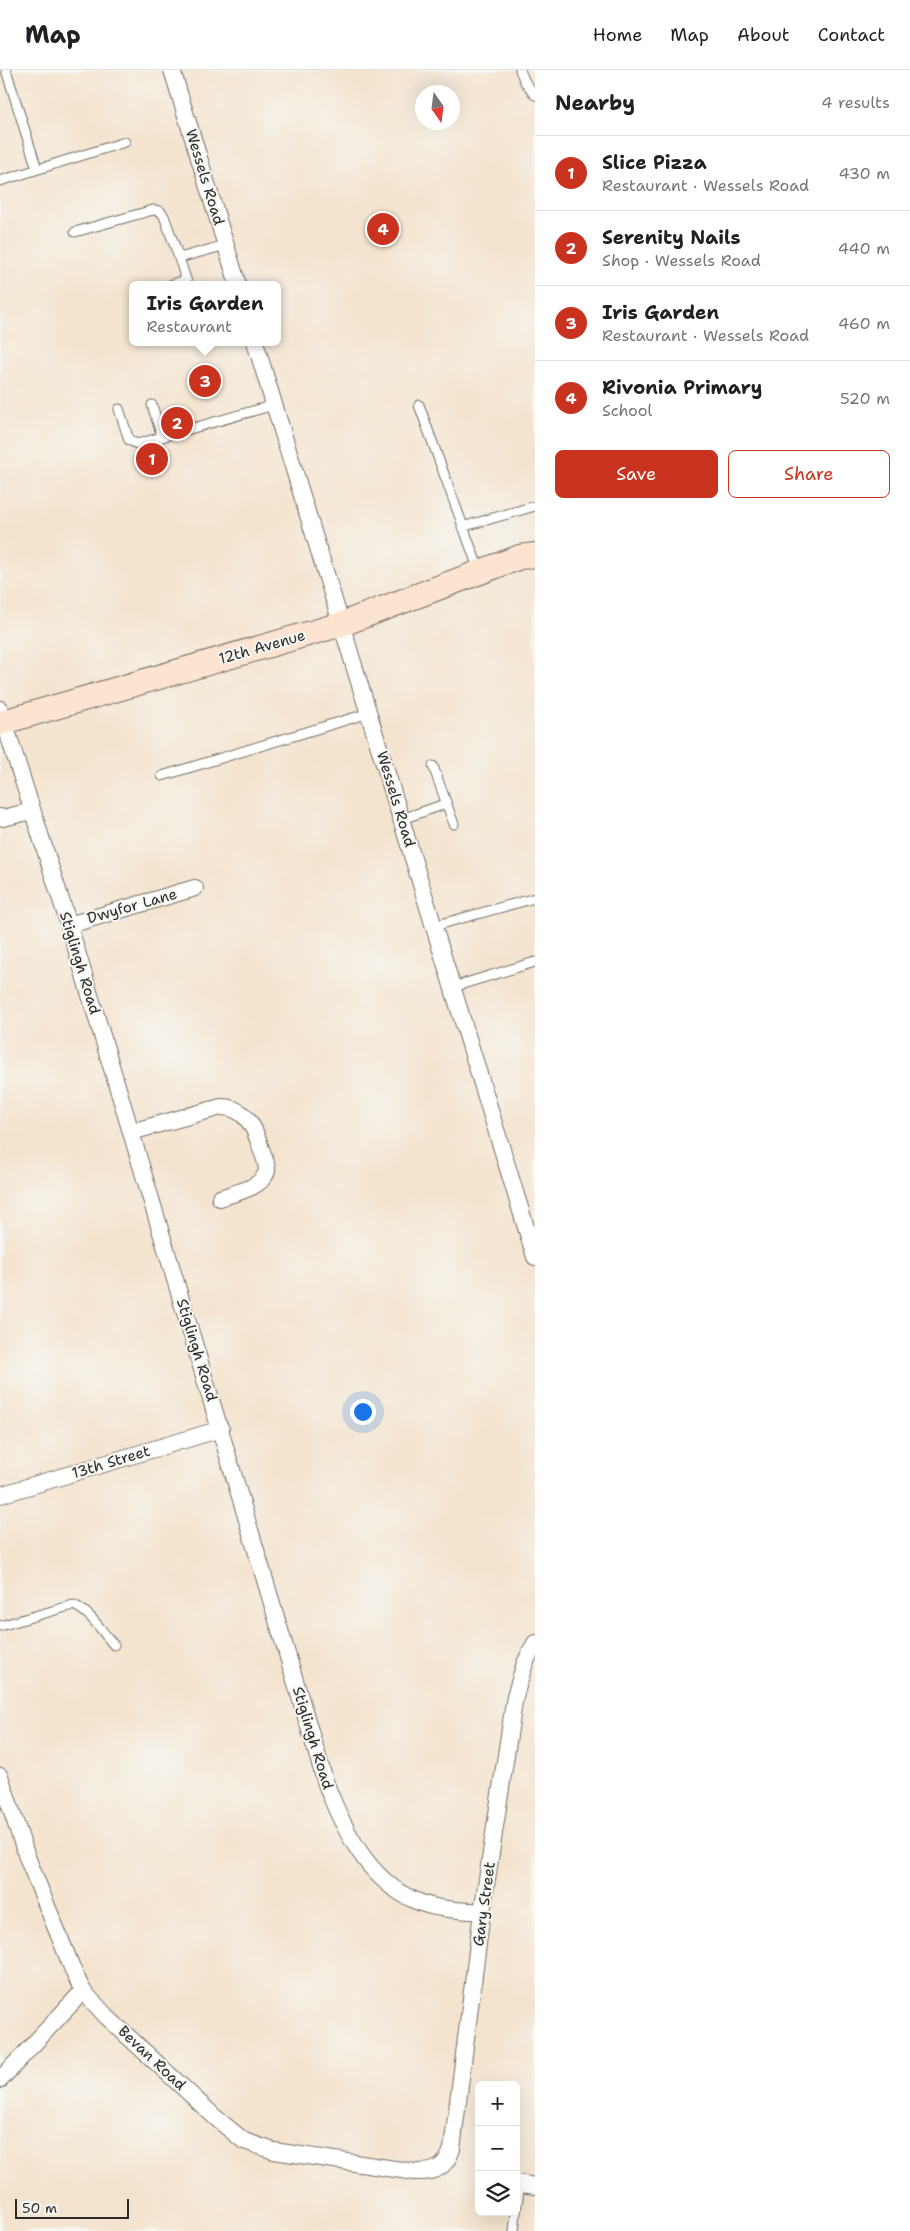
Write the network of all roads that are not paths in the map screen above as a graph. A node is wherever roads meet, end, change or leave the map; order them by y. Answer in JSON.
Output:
{"nodes":[{"id":1,"x":6,"y":70,"type":"edge"},
{"id":2,"x":172,"y":70,"type":"edge"},
{"id":3,"x":520,"y":70,"type":"edge"},
{"id":4,"x":535,"y":95,"type":"edge"},
{"id":5,"x":125,"y":142,"type":"dead end"},
{"id":6,"x":37,"y":169,"type":"junction"},
{"id":7,"x":0,"y":181,"type":"edge"},
{"id":8,"x":75,"y":232,"type":"dead end"},
{"id":9,"x":226,"y":245,"type":"junction"},
{"id":10,"x":179,"y":258,"type":"junction"},
{"id":11,"x":187,"y":281,"type":"edge"},
{"id":12,"x":237,"y":281,"type":"edge"},
{"id":13,"x":256,"y":346,"type":"edge"},
{"id":14,"x":152,"y":405,"type":"dead end"},
{"id":15,"x":274,"y":405,"type":"junction"},
{"id":16,"x":419,"y":405,"type":"dead end"},
{"id":17,"x":120,"y":409,"type":"dead end"},
{"id":18,"x":162,"y":437,"type":"junction"},
{"id":19,"x":535,"y":506,"type":"edge"},
{"id":20,"x":462,"y":527,"type":"junction"},
{"id":21,"x":530,"y":554,"type":"edge"},
{"id":22,"x":480,"y":573,"type":"junction"},
{"id":23,"x":342,"y":624,"type":"junction"},
{"id":24,"x":369,"y":713,"type":"junction"},
{"id":25,"x":1,"y":718,"type":"edge"},
{"id":26,"x":433,"y":766,"type":"dead end"},
{"id":27,"x":162,"y":776,"type":"dead end"},
{"id":28,"x":445,"y":804,"type":"junction"},
{"id":29,"x":32,"y":811,"type":"junction"},
{"id":30,"x":1,"y":818,"type":"edge"},
{"id":31,"x":402,"y":819,"type":"junction"},
{"id":32,"x":454,"y":824,"type":"dead end"},
{"id":33,"x":195,"y":888,"type":"dead end"},
{"id":34,"x":535,"y":898,"type":"edge"},
{"id":35,"x":69,"y":925,"type":"junction"},
{"id":36,"x":434,"y":926,"type":"junction"},
{"id":37,"x":535,"y":962,"type":"edge"},
{"id":38,"x":453,"y":987,"type":"junction"},
{"id":39,"x":131,"y":1132,"type":"junction"},
{"id":40,"x":220,"y":1198,"type":"dead end"},
{"id":41,"x":535,"y":1257,"type":"edge"},
{"id":42,"x":221,"y":1429,"type":"junction"},
{"id":43,"x":0,"y":1495,"type":"edge"},
{"id":44,"x":0,"y":1626,"type":"edge"},
{"id":45,"x":535,"y":1643,"type":"edge"},
{"id":46,"x":114,"y":1645,"type":"dead end"},
{"id":47,"x":0,"y":1776,"type":"edge"},
{"id":48,"x":482,"y":1912,"type":"junction"},
{"id":49,"x":83,"y":1991,"type":"junction"},
{"id":50,"x":0,"y":2080,"type":"edge"},
{"id":51,"x":443,"y":2166,"type":"joint"},
{"id":52,"x":524,"y":2185,"type":"edge"},
{"id":53,"x":520,"y":2198,"type":"edge"},
{"id":54,"x":516,"y":2216,"type":"edge"},
{"id":55,"x":514,"y":2231,"type":"edge"}],
"edges":[{"from":1,"to":6,"type":"lane"},
{"from":2,"to":9,"type":"street","name":"Wessels Road"},
{"from":3,"to":4,"type":"lane"},
{"from":5,"to":6,"type":"lane"},
{"from":6,"to":7,"type":"lane"},
{"from":8,"to":10,"type":"lane"},
{"from":9,"to":10,"type":"lane"},
{"from":9,"to":12,"type":"street","name":"Wessels Road"},
{"from":10,"to":11,"type":"lane"},
{"from":13,"to":15,"type":"street","name":"Wessels Road"},
{"from":14,"to":18,"type":"lane"},
{"from":15,"to":18,"type":"lane"},
{"from":15,"to":23,"type":"street","name":"Wessels Road"},
{"from":16,"to":20,"type":"lane"},
{"from":17,"to":18,"type":"lane"},
{"from":19,"to":20,"type":"lane"},
{"from":20,"to":22,"type":"lane"},
{"from":21,"to":22,"type":"main road","name":"12th Avenue"},
{"from":22,"to":23,"type":"main road","name":"12th Avenue"},
{"from":23,"to":24,"type":"street","name":"Wessels Road"},
{"from":23,"to":25,"type":"main road","name":"12th Avenue"},
{"from":24,"to":27,"type":"lane"},
{"from":24,"to":31,"type":"street","name":"Wessels Road"},
{"from":25,"to":29,"type":"street","name":"Stiglingh Road"},
{"from":26,"to":28,"type":"lane"},
{"from":28,"to":31,"type":"lane"},
{"from":28,"to":32,"type":"lane"},
{"from":29,"to":30,"type":"street"},
{"from":29,"to":35,"type":"street","name":"Stiglingh Road"},
{"from":31,"to":36,"type":"street","name":"Wessels Road"},
{"from":33,"to":35,"type":"street","name":"Dwyfor Lane"},
{"from":34,"to":36,"type":"lane"},
{"from":35,"to":39,"type":"street","name":"Stiglingh Road"},
{"from":36,"to":38,"type":"street","name":"Wessels Road"},
{"from":37,"to":38,"type":"lane"},
{"from":38,"to":41,"type":"street","name":"Wessels Road"},
{"from":39,"to":40,"type":"street"},
{"from":39,"to":42,"type":"street","name":"Stiglingh Road"},
{"from":42,"to":43,"type":"street","name":"13th Street"},
{"from":42,"to":48,"type":"street","name":"Stiglingh Road"},
{"from":44,"to":46,"type":"lane"},
{"from":45,"to":48,"type":"street","name":"Gary Street"},
{"from":47,"to":49,"type":"street","name":"Bevan Road"},
{"from":48,"to":51,"type":"street","name":"Gary Street"},
{"from":49,"to":50,"type":"street"},
{"from":49,"to":51,"type":"street","name":"Bevan Road"},
{"from":52,"to":53,"type":"lane"},
{"from":54,"to":55,"type":"lane"}]}
